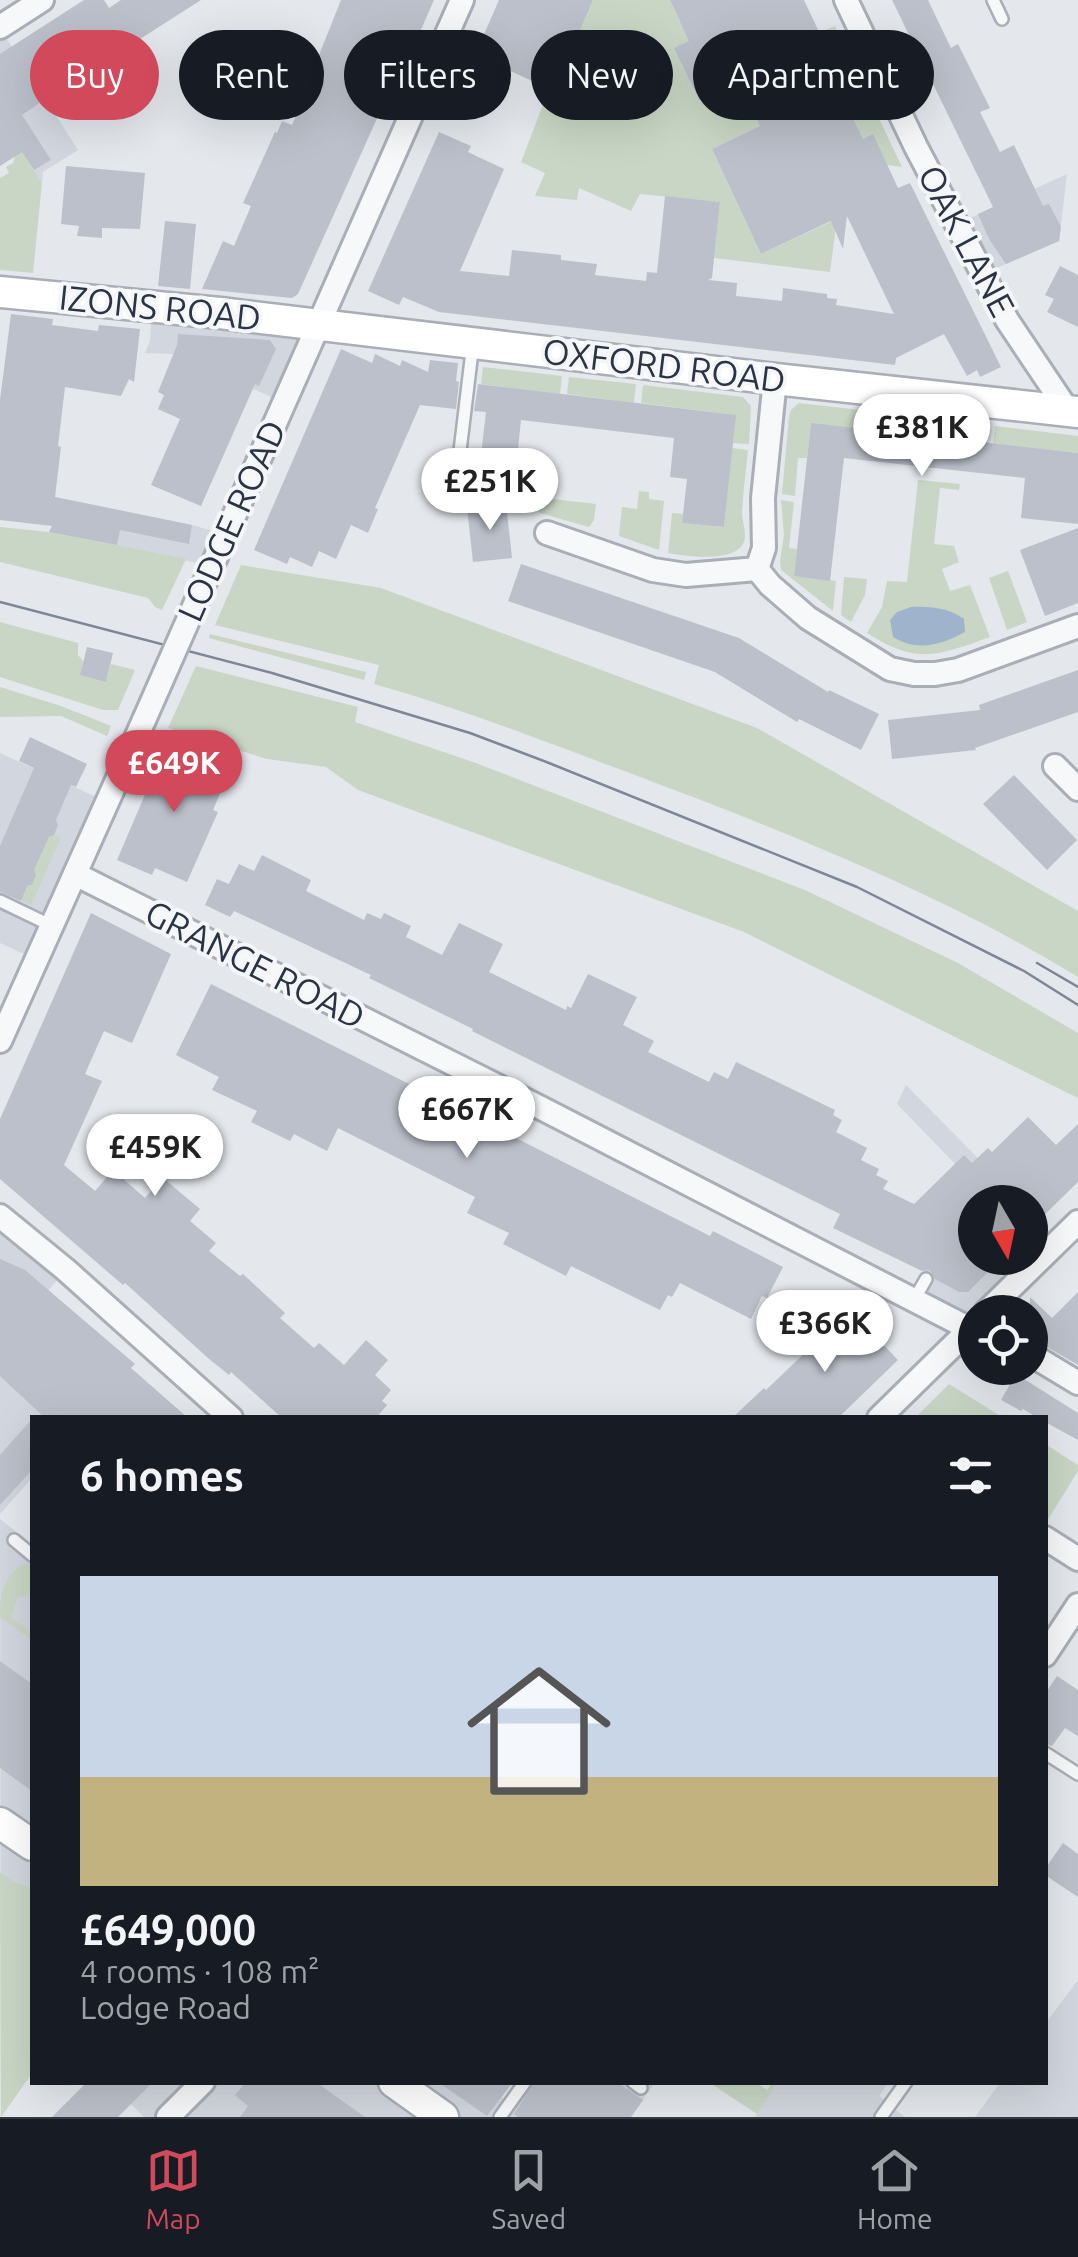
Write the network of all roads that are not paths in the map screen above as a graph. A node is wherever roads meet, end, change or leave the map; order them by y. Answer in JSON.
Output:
{"nodes":[{"id":1,"x":42,"y":0,"type":"edge"},
{"id":2,"x":462,"y":0,"type":"edge"},
{"id":3,"x":846,"y":0,"type":"edge"},
{"id":4,"x":993,"y":0,"type":"edge"},
{"id":5,"x":1002,"y":19,"type":"dead end"},
{"id":6,"x":0,"y":27,"type":"edge"},
{"id":7,"x":0,"y":292,"type":"edge"},
{"id":8,"x":320,"y":326,"type":"junction"},
{"id":9,"x":472,"y":343,"type":"junction"},
{"id":10,"x":776,"y":379,"type":"junction"},
{"id":11,"x":1073,"y":411,"type":"edge"},
{"id":12,"x":468,"y":488,"type":"dead end"},
{"id":13,"x":547,"y":533,"type":"dead end"},
{"id":14,"x":757,"y":569,"type":"junction"},
{"id":15,"x":1078,"y":626,"type":"edge"},
{"id":16,"x":1055,"y":766,"type":"dead end"},
{"id":17,"x":1078,"y":789,"type":"edge"},
{"id":18,"x":75,"y":874,"type":"junction"},
{"id":19,"x":0,"y":901,"type":"edge"},
{"id":20,"x":52,"y":926,"type":"junction"},
{"id":21,"x":0,"y":1042,"type":"edge"},
{"id":22,"x":0,"y":1216,"type":"edge"},
{"id":23,"x":1078,"y":1222,"type":"edge"},
{"id":24,"x":1004,"y":1295,"type":"edge"},
{"id":25,"x":958,"y":1311,"type":"edge"},
{"id":26,"x":958,"y":1341,"type":"edge"},
{"id":27,"x":1048,"y":1365,"type":"edge"},
{"id":28,"x":1078,"y":1383,"type":"edge"},
{"id":29,"x":228,"y":1415,"type":"edge"},
{"id":30,"x":882,"y":1415,"type":"edge"},
{"id":31,"x":14,"y":1540,"type":"dead end"},
{"id":32,"x":1048,"y":1540,"type":"edge"},
{"id":33,"x":30,"y":1553,"type":"edge"},
{"id":34,"x":1078,"y":1559,"type":"edge"},
{"id":35,"x":1078,"y":1605,"type":"edge"},
{"id":36,"x":1048,"y":1650,"type":"edge"},
{"id":37,"x":1048,"y":1755,"type":"edge"},
{"id":38,"x":1078,"y":1774,"type":"edge"},
{"id":39,"x":0,"y":1823,"type":"edge"},
{"id":40,"x":30,"y":1845,"type":"edge"},
{"id":41,"x":199,"y":2085,"type":"edge"},
{"id":42,"x":398,"y":2085,"type":"edge"},
{"id":43,"x":523,"y":2085,"type":"edge"},
{"id":44,"x":904,"y":2085,"type":"edge"},
{"id":45,"x":168,"y":2117,"type":"edge"},
{"id":46,"x":443,"y":2117,"type":"edge"},
{"id":47,"x":500,"y":2117,"type":"edge"},
{"id":48,"x":882,"y":2117,"type":"edge"}],
"edges":[{"from":1,"to":6,"type":"street"},
{"from":2,"to":8,"type":"street","name":"LODGE ROAD"},
{"from":3,"to":11,"type":"street","name":"OAK LANE"},
{"from":4,"to":5,"type":"lane"},
{"from":7,"to":8,"type":"street","name":"IZONS ROAD"},
{"from":8,"to":9,"type":"street","name":"OXFORD ROAD"},
{"from":8,"to":18,"type":"street","name":"LODGE ROAD","bridge":true},
{"from":9,"to":10,"type":"street","name":"OXFORD ROAD"},
{"from":9,"to":12,"type":"lane"},
{"from":10,"to":11,"type":"street","name":"OXFORD ROAD"},
{"from":10,"to":14,"type":"street"},
{"from":13,"to":14,"type":"street"},
{"from":14,"to":15,"type":"street"},
{"from":16,"to":17,"type":"street"},
{"from":18,"to":20,"type":"street","name":"LODGE ROAD"},
{"from":18,"to":25,"type":"street","name":"GRANGE ROAD"},
{"from":19,"to":20,"type":"lane"},
{"from":20,"to":21,"type":"street","name":"LODGE ROAD"},
{"from":22,"to":29,"type":"street"},
{"from":23,"to":24,"type":"street"},
{"from":26,"to":30,"type":"street"},
{"from":27,"to":28,"type":"street"},
{"from":31,"to":33,"type":"lane"},
{"from":32,"to":34,"type":"street"},
{"from":35,"to":36,"type":"street"},
{"from":37,"to":38,"type":"lane"},
{"from":39,"to":40,"type":"street"},
{"from":41,"to":45,"type":"street"},
{"from":42,"to":46,"type":"street"},
{"from":43,"to":47,"type":"lane"},
{"from":44,"to":48,"type":"lane"}]}
